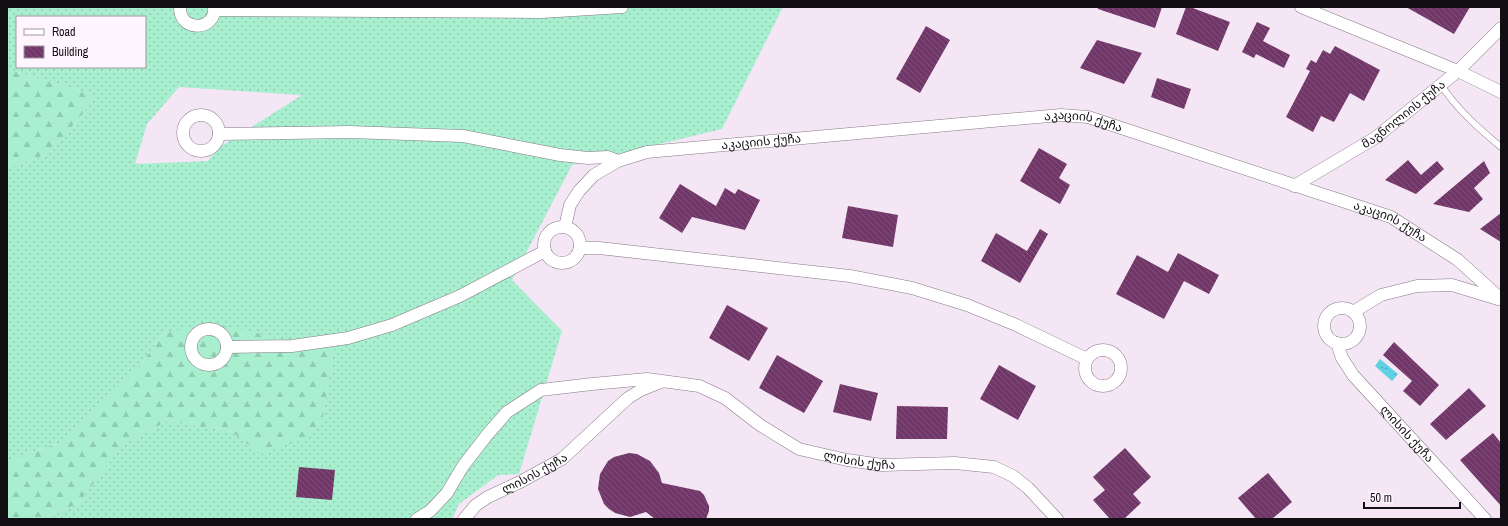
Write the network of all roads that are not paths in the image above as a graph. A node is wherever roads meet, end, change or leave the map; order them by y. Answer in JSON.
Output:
{"nodes":[{"id":1,"x":180,"y":7,"type":"edge"},
{"id":2,"x":622,"y":7,"type":"edge"},
{"id":3,"x":1302,"y":7,"type":"edge"},
{"id":4,"x":215,"y":9,"type":"edge"},
{"id":5,"x":1501,"y":28,"type":"edge"},
{"id":6,"x":1458,"y":71,"type":"junction"},
{"id":7,"x":1441,"y":85,"type":"junction"},
{"id":8,"x":1501,"y":92,"type":"edge"},
{"id":9,"x":219,"y":134,"type":"dead end"},
{"id":10,"x":1501,"y":147,"type":"edge"},
{"id":11,"x":618,"y":161,"type":"junction"},
{"id":12,"x":1294,"y":186,"type":"junction"},
{"id":13,"x":565,"y":227,"type":"junction"},
{"id":14,"x":580,"y":248,"type":"junction"},
{"id":15,"x":545,"y":251,"type":"junction"},
{"id":16,"x":1501,"y":299,"type":"edge"},
{"id":17,"x":1353,"y":312,"type":"junction"},
{"id":18,"x":1337,"y":343,"type":"junction"},
{"id":19,"x":227,"y":347,"type":"dead end"},
{"id":20,"x":1087,"y":359,"type":"dead end"},
{"id":21,"x":661,"y":382,"type":"junction"},
{"id":22,"x":417,"y":519,"type":"edge"},
{"id":23,"x":464,"y":519,"type":"edge"},
{"id":24,"x":1057,"y":519,"type":"edge"},
{"id":25,"x":1485,"y":519,"type":"edge"}],
"edges":[{"from":1,"to":4,"type":"street"},
{"from":2,"to":4,"type":"street"},
{"from":3,"to":6,"type":"street"},
{"from":5,"to":6,"type":"street","name":"მაგნოლიის ქუჩა"},
{"from":6,"to":7,"type":"street","name":"მაგნოლიის ქუჩა"},
{"from":6,"to":8,"type":"street"},
{"from":7,"to":10,"type":"lane"},
{"from":7,"to":12,"type":"street","name":"მაგნოლიის ქუჩა"},
{"from":9,"to":11,"type":"street"},
{"from":11,"to":12,"type":"street","name":"აკაციის ქუჩა"},
{"from":11,"to":13,"type":"street","name":"აკაციის ქუჩა"},
{"from":12,"to":16,"type":"street","name":"აკაციის ქუჩა"},
{"from":13,"to":14,"type":"street"},
{"from":13,"to":15,"type":"street"},
{"from":14,"to":15,"type":"street"},
{"from":14,"to":20,"type":"street"},
{"from":15,"to":19,"type":"street"},
{"from":16,"to":17,"type":"street"},
{"from":17,"to":18,"type":"street"},
{"from":17,"to":18,"type":"street"},
{"from":18,"to":25,"type":"street","name":"ლისის ქუჩა"},
{"from":21,"to":22,"type":"street","name":"ლისის ქუჩა"},
{"from":21,"to":23,"type":"street","name":"ლისის ქუჩა"},
{"from":21,"to":24,"type":"street","name":"ლისის ქუჩა"}]}
